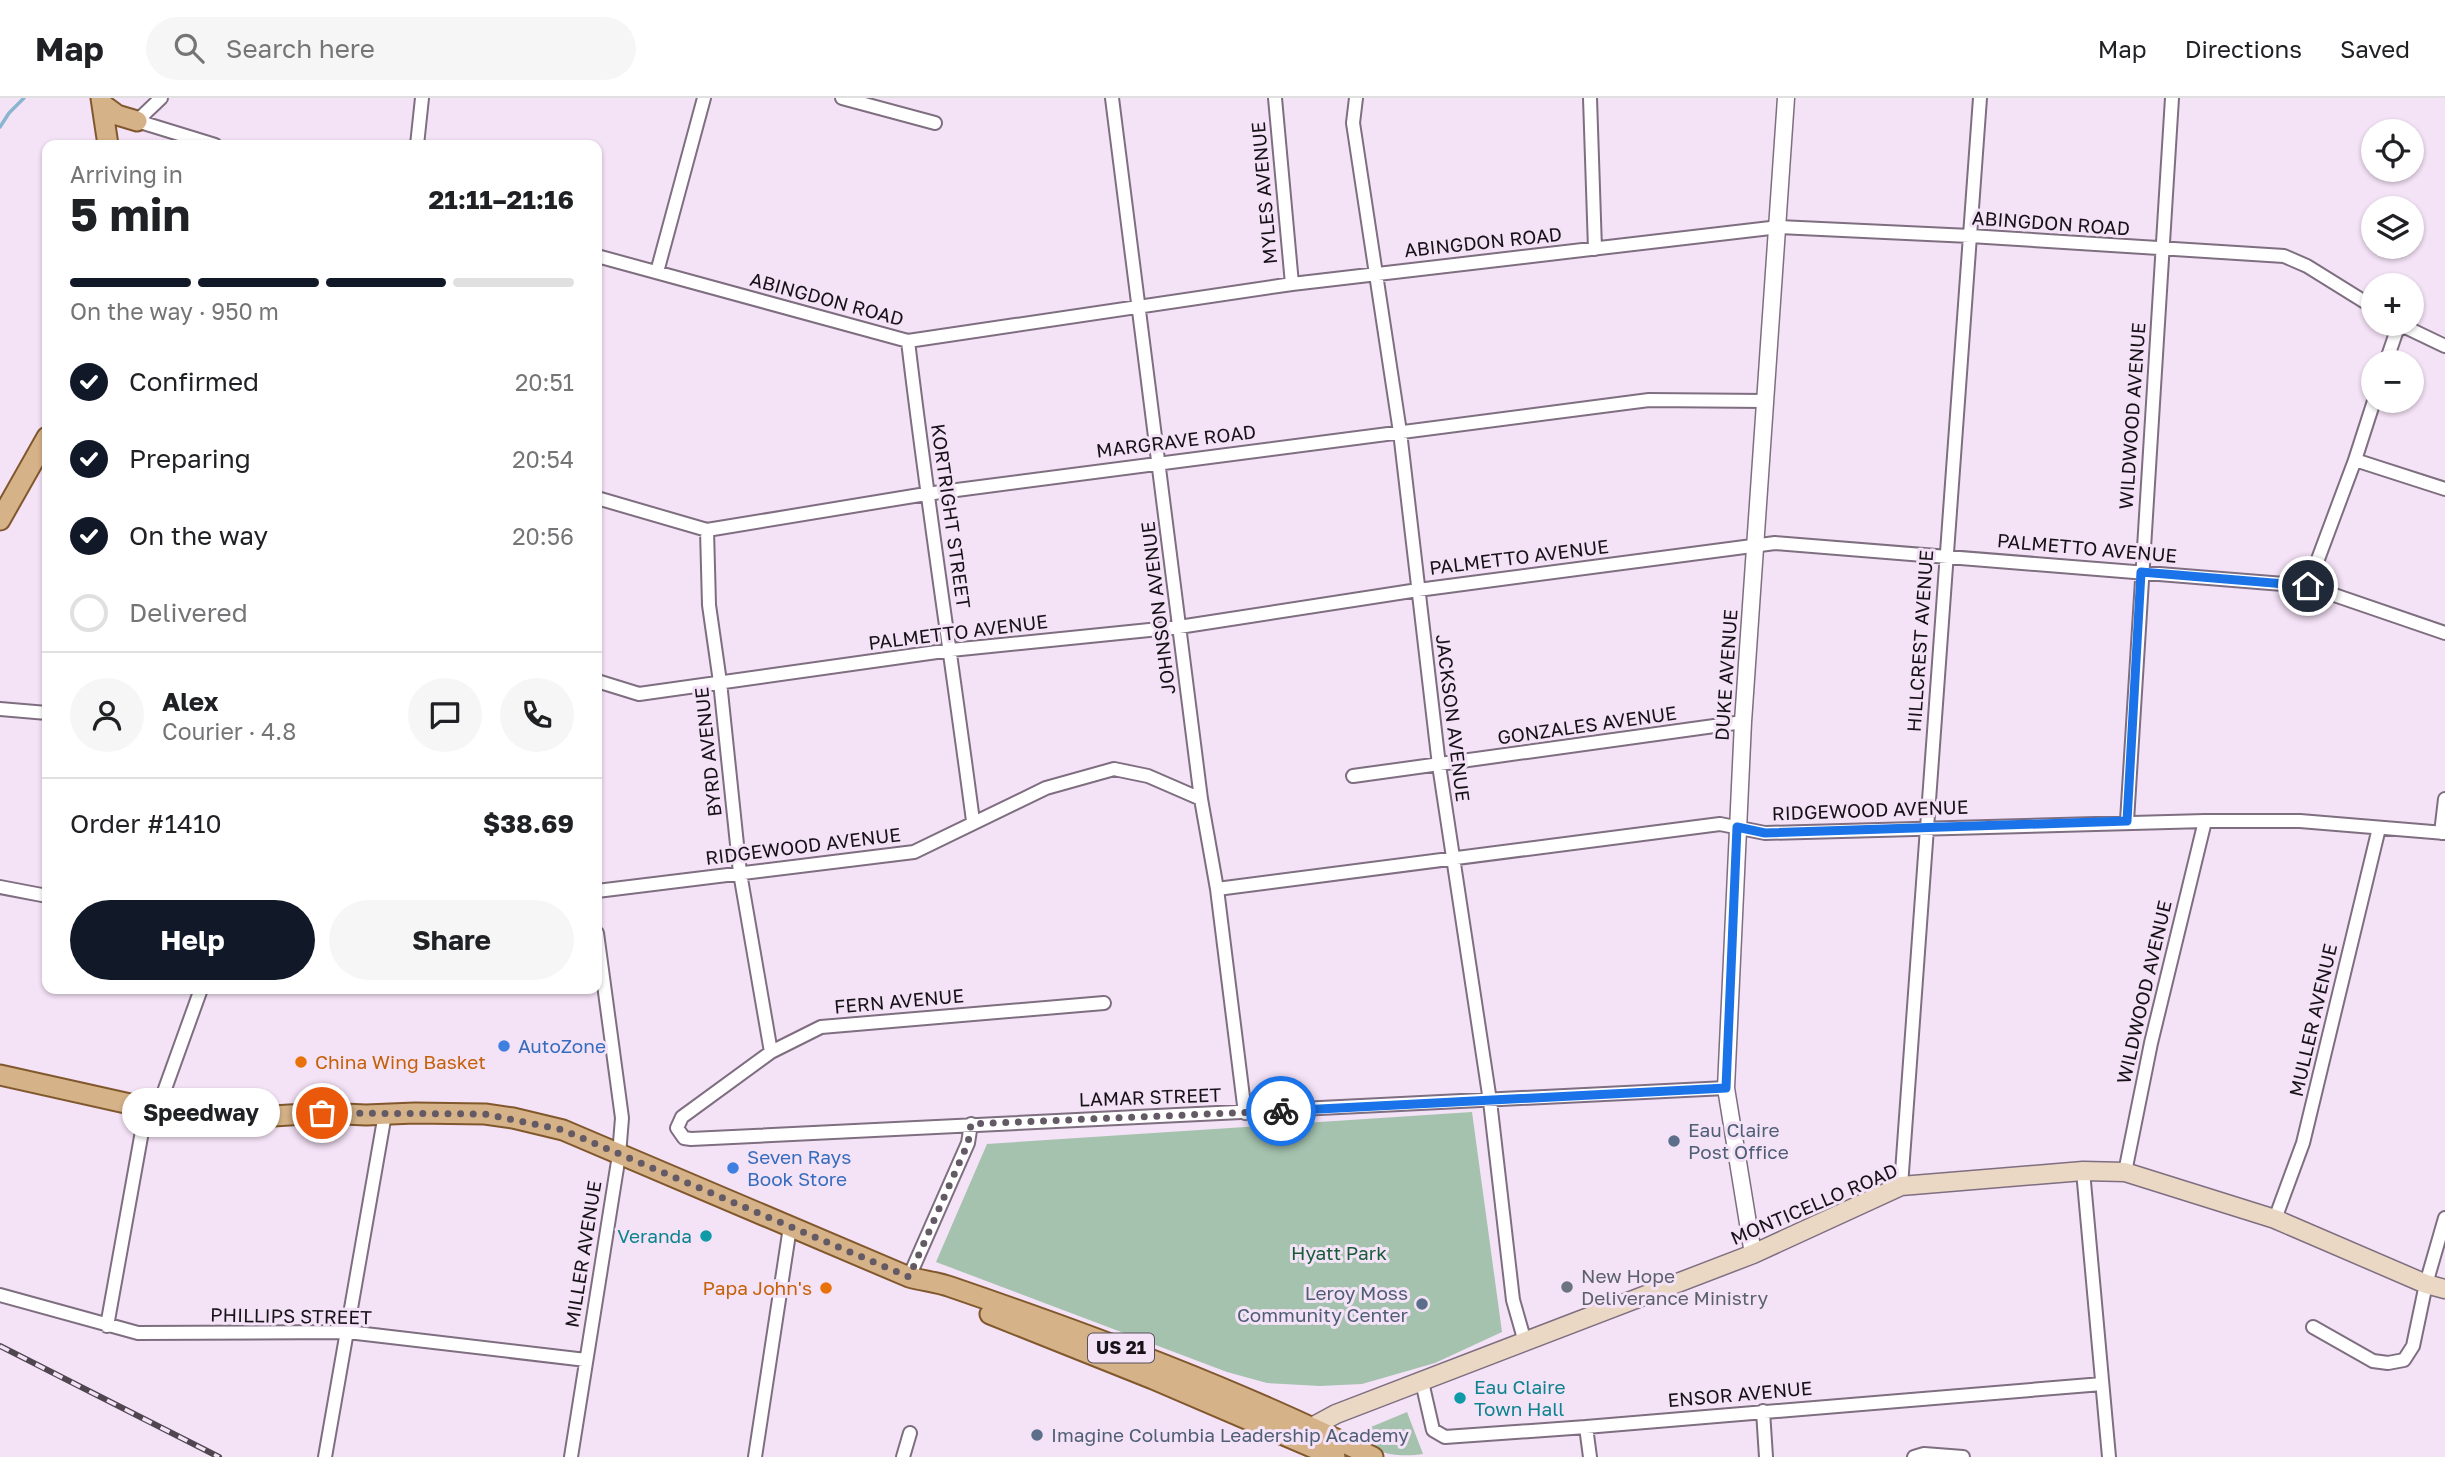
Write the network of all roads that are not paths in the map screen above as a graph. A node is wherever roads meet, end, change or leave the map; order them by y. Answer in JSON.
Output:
{"nodes":[{"id":1,"x":161,"y":98,"type":"edge"},
{"id":2,"x":422,"y":98,"type":"edge"},
{"id":3,"x":704,"y":98,"type":"edge"},
{"id":4,"x":842,"y":98,"type":"edge"},
{"id":5,"x":1112,"y":98,"type":"edge"},
{"id":6,"x":1275,"y":98,"type":"edge"},
{"id":7,"x":1356,"y":98,"type":"edge"},
{"id":8,"x":1590,"y":98,"type":"edge"},
{"id":9,"x":1786,"y":98,"type":"edge"},
{"id":10,"x":1979,"y":98,"type":"edge"},
{"id":11,"x":2172,"y":98,"type":"edge"},
{"id":12,"x":101,"y":101,"type":"edge"},
{"id":13,"x":136,"y":121,"type":"junction"},
{"id":14,"x":935,"y":123,"type":"dead end"},
{"id":15,"x":109,"y":140,"type":"edge"},
{"id":16,"x":115,"y":140,"type":"edge"},
{"id":17,"x":199,"y":140,"type":"edge"},
{"id":18,"x":418,"y":140,"type":"edge"},
{"id":19,"x":1779,"y":227,"type":"junction"},
{"id":20,"x":1970,"y":236,"type":"junction"},
{"id":21,"x":1595,"y":249,"type":"junction"},
{"id":22,"x":2163,"y":250,"type":"junction"},
{"id":23,"x":602,"y":257,"type":"edge"},
{"id":24,"x":657,"y":272,"type":"junction"},
{"id":25,"x":1376,"y":273,"type":"junction"},
{"id":26,"x":1292,"y":284,"type":"junction"},
{"id":27,"x":2361,"y":300,"type":"edge"},
{"id":28,"x":1140,"y":307,"type":"junction"},
{"id":29,"x":2424,"y":336,"type":"edge"},
{"id":30,"x":908,"y":341,"type":"junction"},
{"id":31,"x":2445,"y":346,"type":"edge"},
{"id":32,"x":1766,"y":401,"type":"junction"},
{"id":33,"x":2370,"y":413,"type":"edge"},
{"id":34,"x":1400,"y":432,"type":"junction"},
{"id":35,"x":42,"y":446,"type":"edge"},
{"id":36,"x":2355,"y":460,"type":"junction"},
{"id":37,"x":1160,"y":463,"type":"junction"},
{"id":38,"x":2445,"y":489,"type":"edge"},
{"id":39,"x":926,"y":494,"type":"junction"},
{"id":40,"x":602,"y":499,"type":"edge"},
{"id":41,"x":0,"y":520,"type":"edge"},
{"id":42,"x":707,"y":530,"type":"junction"},
{"id":43,"x":1755,"y":547,"type":"junction"},
{"id":44,"x":1945,"y":556,"type":"junction"},
{"id":45,"x":2141,"y":572,"type":"junction"},
{"id":46,"x":2308,"y":586,"type":"junction"},
{"id":47,"x":1418,"y":590,"type":"junction"},
{"id":48,"x":1179,"y":627,"type":"junction"},
{"id":49,"x":2445,"y":633,"type":"edge"},
{"id":50,"x":951,"y":650,"type":"junction"},
{"id":51,"x":720,"y":682,"type":"junction"},
{"id":52,"x":602,"y":683,"type":"edge"},
{"id":53,"x":0,"y":709,"type":"edge"},
{"id":54,"x":42,"y":713,"type":"edge"},
{"id":55,"x":1743,"y":722,"type":"junction"},
{"id":56,"x":1439,"y":765,"type":"junction"},
{"id":57,"x":1353,"y":776,"type":"dead end"},
{"id":58,"x":1202,"y":799,"type":"junction"},
{"id":59,"x":2445,"y":799,"type":"edge"},
{"id":60,"x":973,"y":821,"type":"junction"},
{"id":61,"x":2127,"y":821,"type":"junction"},
{"id":62,"x":2204,"y":821,"type":"junction"},
{"id":63,"x":1737,"y":827,"type":"junction"},
{"id":64,"x":2379,"y":828,"type":"junction"},
{"id":65,"x":1927,"y":829,"type":"junction"},
{"id":66,"x":2443,"y":833,"type":"edge"},
{"id":67,"x":1453,"y":860,"type":"junction"},
{"id":68,"x":740,"y":873,"type":"junction"},
{"id":69,"x":0,"y":887,"type":"edge"},
{"id":70,"x":1217,"y":889,"type":"junction"},
{"id":71,"x":602,"y":890,"type":"edge"},
{"id":72,"x":42,"y":895,"type":"edge"},
{"id":73,"x":602,"y":970,"type":"edge"},
{"id":74,"x":199,"y":994,"type":"edge"},
{"id":75,"x":1104,"y":1003,"type":"dead end"},
{"id":76,"x":771,"y":1052,"type":"junction"},
{"id":77,"x":0,"y":1061,"type":"edge"},
{"id":78,"x":0,"y":1075,"type":"edge"},
{"id":79,"x":1726,"y":1088,"type":"junction"},
{"id":80,"x":1490,"y":1101,"type":"junction"},
{"id":81,"x":153,"y":1105,"type":"junction"},
{"id":82,"x":1245,"y":1113,"type":"junction"},
{"id":83,"x":386,"y":1114,"type":"junction"},
{"id":84,"x":682,"y":1118,"type":"joint"},
{"id":85,"x":971,"y":1124,"type":"junction"},
{"id":86,"x":619,"y":1155,"type":"junction"},
{"id":87,"x":2083,"y":1171,"type":"junction"},
{"id":88,"x":2125,"y":1172,"type":"junction"},
{"id":89,"x":1901,"y":1186,"type":"junction"},
{"id":90,"x":2445,"y":1218,"type":"edge"},
{"id":91,"x":2275,"y":1219,"type":"junction"},
{"id":92,"x":790,"y":1227,"type":"junction"},
{"id":93,"x":1753,"y":1254,"type":"junction"},
{"id":94,"x":917,"y":1279,"type":"junction"},
{"id":95,"x":2426,"y":1284,"type":"junction"},
{"id":96,"x":2445,"y":1289,"type":"edge"},
{"id":97,"x":0,"y":1295,"type":"edge"},
{"id":98,"x":107,"y":1326,"type":"junction"},
{"id":99,"x":2314,"y":1327,"type":"dead end"},
{"id":100,"x":348,"y":1332,"type":"junction"},
{"id":101,"x":1525,"y":1342,"type":"junction"},
{"id":102,"x":586,"y":1360,"type":"junction"},
{"id":103,"x":1422,"y":1382,"type":"junction"},
{"id":104,"x":2102,"y":1384,"type":"junction"},
{"id":105,"x":1763,"y":1411,"type":"junction"},
{"id":106,"x":1586,"y":1427,"type":"junction"},
{"id":107,"x":910,"y":1433,"type":"dead end"},
{"id":108,"x":1306,"y":1434,"type":"junction"},
{"id":109,"x":325,"y":1457,"type":"edge"},
{"id":110,"x":571,"y":1457,"type":"edge"},
{"id":111,"x":755,"y":1457,"type":"edge"},
{"id":112,"x":903,"y":1457,"type":"edge"},
{"id":113,"x":1335,"y":1457,"type":"edge"},
{"id":114,"x":1373,"y":1457,"type":"edge"},
{"id":115,"x":1590,"y":1457,"type":"edge"},
{"id":116,"x":1766,"y":1457,"type":"edge"},
{"id":117,"x":1914,"y":1457,"type":"edge"},
{"id":118,"x":1963,"y":1457,"type":"edge"},
{"id":119,"x":2109,"y":1457,"type":"edge"}],
"edges":[{"from":1,"to":13,"type":"street"},
{"from":2,"to":18,"type":"street"},
{"from":3,"to":24,"type":"street"},
{"from":4,"to":14,"type":"street"},
{"from":5,"to":28,"type":"street","name":"JOHNSON AVENUE"},
{"from":6,"to":26,"type":"street","name":"MYLES AVENUE"},
{"from":7,"to":25,"type":"street","name":"JACKSON AVENUE"},
{"from":8,"to":21,"type":"street"},
{"from":9,"to":19,"type":"street","name":"DUKE AVENUE"},
{"from":10,"to":20,"type":"street","name":"HILLCREST AVENUE"},
{"from":11,"to":22,"type":"street","name":"WILDWOOD AVENUE"},
{"from":12,"to":13,"type":"main road"},
{"from":12,"to":15,"type":"main road"},
{"from":13,"to":16,"type":"main road"},
{"from":13,"to":17,"type":"street"},
{"from":19,"to":20,"type":"street","name":"ABINGDON ROAD"},
{"from":19,"to":21,"type":"street","name":"ABINGDON ROAD"},
{"from":19,"to":32,"type":"street","name":"DUKE AVENUE"},
{"from":20,"to":22,"type":"street","name":"ABINGDON ROAD"},
{"from":20,"to":44,"type":"street","name":"HILLCREST AVENUE"},
{"from":21,"to":25,"type":"street","name":"ABINGDON ROAD"},
{"from":22,"to":27,"type":"street","name":"ABINGDON ROAD"},
{"from":22,"to":45,"type":"street","name":"WILDWOOD AVENUE"},
{"from":23,"to":24,"type":"street","name":"ABINGDON ROAD"},
{"from":24,"to":30,"type":"street","name":"ABINGDON ROAD"},
{"from":25,"to":26,"type":"street","name":"ABINGDON ROAD"},
{"from":25,"to":34,"type":"street","name":"JACKSON AVENUE"},
{"from":26,"to":28,"type":"street","name":"ABINGDON ROAD"},
{"from":28,"to":30,"type":"street","name":"ABINGDON ROAD"},
{"from":28,"to":37,"type":"street","name":"JOHNSON AVENUE"},
{"from":29,"to":31,"type":"street"},
{"from":30,"to":39,"type":"street","name":"KORTRIGHT STREET"},
{"from":32,"to":34,"type":"street","name":"MARGRAVE ROAD"},
{"from":32,"to":43,"type":"street","name":"DUKE AVENUE"},
{"from":33,"to":36,"type":"street"},
{"from":34,"to":37,"type":"street","name":"MARGRAVE ROAD"},
{"from":34,"to":47,"type":"street","name":"JACKSON AVENUE"},
{"from":35,"to":41,"type":"main road"},
{"from":36,"to":38,"type":"street"},
{"from":36,"to":46,"type":"street"},
{"from":37,"to":39,"type":"street","name":"MARGRAVE ROAD"},
{"from":37,"to":48,"type":"street","name":"JOHNSON AVENUE"},
{"from":39,"to":42,"type":"street","name":"MARGRAVE ROAD"},
{"from":39,"to":50,"type":"street","name":"KORTRIGHT STREET"},
{"from":40,"to":42,"type":"street","name":"MARGRAVE ROAD"},
{"from":42,"to":51,"type":"street","name":"BYRD AVENUE"},
{"from":43,"to":44,"type":"street","name":"PALMETTO AVENUE"},
{"from":43,"to":47,"type":"street","name":"PALMETTO AVENUE"},
{"from":43,"to":55,"type":"street","name":"DUKE AVENUE"},
{"from":44,"to":45,"type":"street","name":"PALMETTO AVENUE"},
{"from":44,"to":65,"type":"street","name":"HILLCREST AVENUE"},
{"from":45,"to":46,"type":"street","name":"PALMETTO AVENUE"},
{"from":45,"to":61,"type":"street","name":"WILDWOOD AVENUE"},
{"from":46,"to":49,"type":"street","name":"PALMETTO AVENUE"},
{"from":47,"to":48,"type":"street","name":"PALMETTO AVENUE"},
{"from":47,"to":56,"type":"street","name":"JACKSON AVENUE"},
{"from":48,"to":50,"type":"street","name":"PALMETTO AVENUE"},
{"from":48,"to":58,"type":"street","name":"JOHNSON AVENUE"},
{"from":50,"to":51,"type":"street","name":"PALMETTO AVENUE"},
{"from":50,"to":60,"type":"street","name":"KORTRIGHT STREET"},
{"from":51,"to":52,"type":"street","name":"PALMETTO AVENUE"},
{"from":51,"to":68,"type":"street","name":"BYRD AVENUE"},
{"from":53,"to":54,"type":"street"},
{"from":55,"to":56,"type":"street","name":"GONZALES AVENUE"},
{"from":55,"to":63,"type":"street","name":"DUKE AVENUE"},
{"from":56,"to":57,"type":"street","name":"GONZALES AVENUE"},
{"from":56,"to":67,"type":"street","name":"JACKSON AVENUE"},
{"from":58,"to":60,"type":"street","name":"RIDGEWOOD AVENUE"},
{"from":58,"to":70,"type":"street","name":"JOHNSON AVENUE"},
{"from":59,"to":66,"type":"street"},
{"from":60,"to":68,"type":"street","name":"RIDGEWOOD AVENUE"},
{"from":61,"to":62,"type":"street","name":"RIDGEWOOD AVENUE"},
{"from":61,"to":65,"type":"street","name":"RIDGEWOOD AVENUE"},
{"from":62,"to":64,"type":"street","name":"RIDGEWOOD AVENUE"},
{"from":62,"to":88,"type":"street","name":"WILDWOOD AVENUE"},
{"from":63,"to":65,"type":"street","name":"RIDGEWOOD AVENUE"},
{"from":63,"to":67,"type":"street","name":"RIDGEWOOD AVENUE"},
{"from":63,"to":79,"type":"street","name":"DUKE AVENUE"},
{"from":64,"to":66,"type":"street","name":"RIDGEWOOD AVENUE"},
{"from":64,"to":91,"type":"street","name":"MULLER AVENUE"},
{"from":65,"to":89,"type":"street","name":"HILLCREST AVENUE"},
{"from":67,"to":70,"type":"street","name":"RIDGEWOOD AVENUE"},
{"from":67,"to":80,"type":"street","name":"JACKSON AVENUE"},
{"from":68,"to":71,"type":"street","name":"RIDGEWOOD AVENUE"},
{"from":68,"to":76,"type":"street","name":"BYRD AVENUE"},
{"from":69,"to":72,"type":"street"},
{"from":70,"to":82,"type":"street","name":"JOHNSON AVENUE"},
{"from":73,"to":86,"type":"street","name":"MILLER AVENUE"},
{"from":74,"to":81,"type":"street"},
{"from":75,"to":76,"type":"street","name":"FERN AVENUE"},
{"from":76,"to":84,"type":"street","name":"FERN AVENUE"},
{"from":77,"to":81,"type":"main road","number":"US 21"},
{"from":78,"to":81,"type":"main road","number":"US 21"},
{"from":79,"to":80,"type":"street","name":"LAMAR STREET"},
{"from":79,"to":93,"type":"street","name":"DUKE AVENUE"},
{"from":80,"to":82,"type":"street","name":"LAMAR STREET"},
{"from":80,"to":101,"type":"street","name":"JACKSON AVENUE"},
{"from":81,"to":83,"type":"main road","number":"US 21"},
{"from":81,"to":98,"type":"street"},
{"from":82,"to":85,"type":"street","name":"LAMAR STREET"},
{"from":83,"to":86,"type":"main road","number":"US 21"},
{"from":83,"to":100,"type":"street"},
{"from":84,"to":85,"type":"street","name":"LAMAR STREET"},
{"from":85,"to":94,"type":"street"},
{"from":86,"to":92,"type":"main road","number":"US 21"},
{"from":86,"to":102,"type":"street","name":"MILLER AVENUE"},
{"from":87,"to":88,"type":"main road","name":"MONTICELLO ROAD"},
{"from":87,"to":89,"type":"main road","name":"MONTICELLO ROAD"},
{"from":87,"to":104,"type":"street"},
{"from":88,"to":91,"type":"main road","name":"MONTICELLO ROAD"},
{"from":89,"to":93,"type":"main road","name":"MONTICELLO ROAD"},
{"from":90,"to":95,"type":"street"},
{"from":91,"to":95,"type":"main road","name":"MONTICELLO ROAD"},
{"from":92,"to":94,"type":"main road","number":"US 21"},
{"from":92,"to":111,"type":"street"},
{"from":93,"to":101,"type":"main road","name":"MONTICELLO ROAD"},
{"from":94,"to":108,"type":"main road","number":"US 21"},
{"from":95,"to":96,"type":"main road","name":"MONTICELLO ROAD"},
{"from":95,"to":99,"type":"street"},
{"from":97,"to":98,"type":"street","name":"PHILLIPS STREET"},
{"from":98,"to":100,"type":"street","name":"PHILLIPS STREET"},
{"from":100,"to":102,"type":"street","name":"PHILLIPS STREET"},
{"from":100,"to":109,"type":"street"},
{"from":101,"to":103,"type":"main road","name":"MONTICELLO ROAD"},
{"from":102,"to":110,"type":"street","name":"MILLER AVENUE"},
{"from":103,"to":106,"type":"street","name":"ENSOR AVENUE"},
{"from":103,"to":108,"type":"main road","name":"MONTICELLO ROAD"},
{"from":104,"to":105,"type":"street","name":"ENSOR AVENUE"},
{"from":104,"to":119,"type":"street"},
{"from":105,"to":106,"type":"street","name":"ENSOR AVENUE"},
{"from":105,"to":116,"type":"street"},
{"from":106,"to":115,"type":"street"},
{"from":107,"to":112,"type":"street"},
{"from":108,"to":113,"type":"main road","number":"US 21"},
{"from":108,"to":114,"type":"main road","number":"US 21"},
{"from":117,"to":118,"type":"street"}]}
